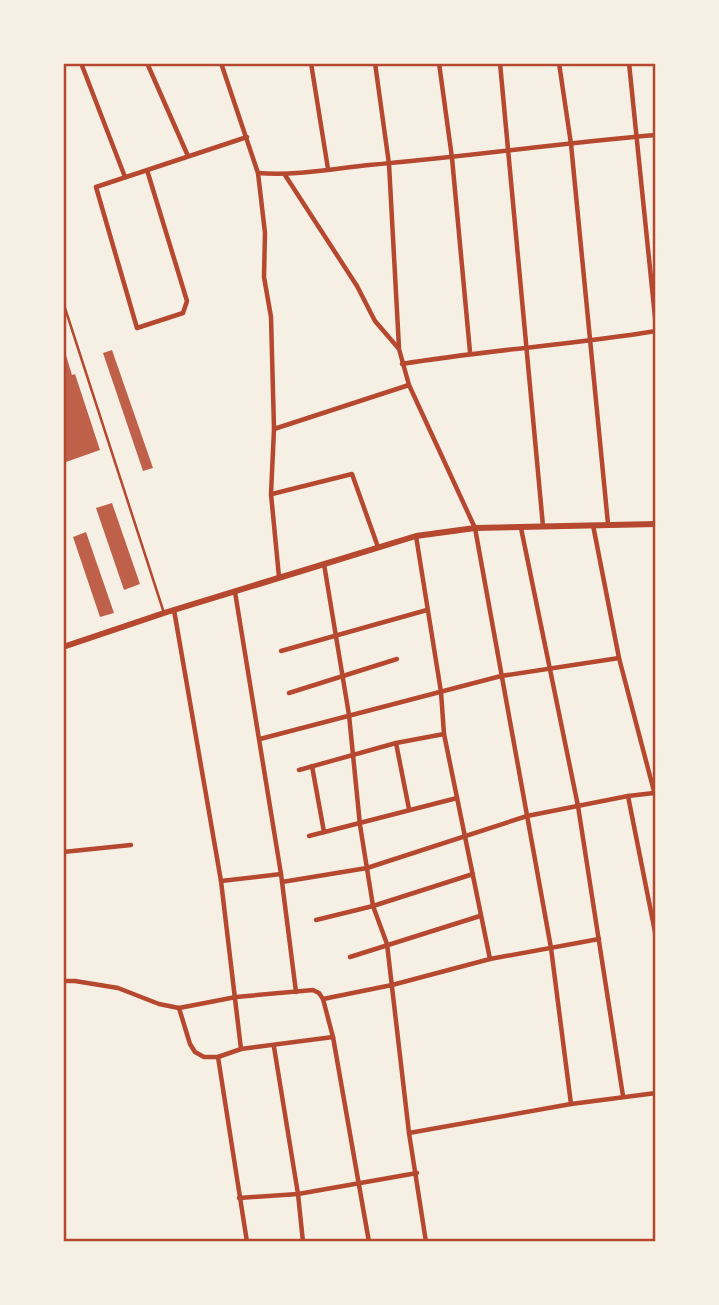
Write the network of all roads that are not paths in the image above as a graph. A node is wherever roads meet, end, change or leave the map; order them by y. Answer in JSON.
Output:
{"nodes":[{"id":1,"x":81,"y":63,"type":"edge"},
{"id":2,"x":147,"y":63,"type":"edge"},
{"id":3,"x":221,"y":63,"type":"edge"},
{"id":4,"x":311,"y":63,"type":"edge"},
{"id":5,"x":375,"y":63,"type":"edge"},
{"id":6,"x":439,"y":63,"type":"edge"},
{"id":7,"x":500,"y":63,"type":"edge"},
{"id":8,"x":559,"y":63,"type":"edge"},
{"id":9,"x":629,"y":63,"type":"edge"},
{"id":10,"x":656,"y":135,"type":"edge"},
{"id":11,"x":247,"y":137,"type":"junction"},
{"id":12,"x":636,"y":137,"type":"junction"},
{"id":13,"x":571,"y":144,"type":"junction"},
{"id":14,"x":510,"y":150,"type":"junction"},
{"id":15,"x":188,"y":156,"type":"junction"},
{"id":16,"x":452,"y":158,"type":"junction"},
{"id":17,"x":389,"y":164,"type":"junction"},
{"id":18,"x":327,"y":169,"type":"junction"},
{"id":19,"x":147,"y":170,"type":"junction"},
{"id":20,"x":258,"y":173,"type":"junction"},
{"id":21,"x":285,"y":176,"type":"junction"},
{"id":22,"x":125,"y":177,"type":"junction"},
{"id":23,"x":63,"y":302,"type":"edge"},
{"id":24,"x":656,"y":329,"type":"edge"},
{"id":25,"x":590,"y":342,"type":"junction"},
{"id":26,"x":399,"y":349,"type":"junction"},
{"id":27,"x":527,"y":349,"type":"junction"},
{"id":28,"x":470,"y":352,"type":"junction"},
{"id":29,"x":402,"y":364,"type":"junction"},
{"id":30,"x":409,"y":385,"type":"junction"},
{"id":31,"x":274,"y":429,"type":"junction"},
{"id":32,"x":271,"y":494,"type":"junction"},
{"id":33,"x":608,"y":524,"type":"junction"},
{"id":34,"x":656,"y":524,"type":"edge"},
{"id":35,"x":593,"y":525,"type":"junction"},
{"id":36,"x":543,"y":526,"type":"junction"},
{"id":37,"x":475,"y":528,"type":"junction"},
{"id":38,"x":521,"y":528,"type":"junction"},
{"id":39,"x":416,"y":536,"type":"junction"},
{"id":40,"x":378,"y":547,"type":"junction"},
{"id":41,"x":324,"y":564,"type":"junction"},
{"id":42,"x":280,"y":578,"type":"junction"},
{"id":43,"x":235,"y":592,"type":"junction"},
{"id":44,"x":174,"y":610,"type":"junction"},
{"id":45,"x":427,"y":610,"type":"junction"},
{"id":46,"x":164,"y":613,"type":"junction"},
{"id":47,"x":336,"y":634,"type":"junction"},
{"id":48,"x":63,"y":647,"type":"edge"},
{"id":49,"x":281,"y":651,"type":"dead end"},
{"id":50,"x":619,"y":658,"type":"junction"},
{"id":51,"x":397,"y":659,"type":"dead end"},
{"id":52,"x":549,"y":669,"type":"junction"},
{"id":53,"x":501,"y":676,"type":"junction"},
{"id":54,"x":342,"y":677,"type":"junction"},
{"id":55,"x":441,"y":692,"type":"junction"},
{"id":56,"x":289,"y":693,"type":"dead end"},
{"id":57,"x":349,"y":715,"type":"junction"},
{"id":58,"x":444,"y":734,"type":"junction"},
{"id":59,"x":260,"y":740,"type":"junction"},
{"id":60,"x":396,"y":743,"type":"junction"},
{"id":61,"x":355,"y":755,"type":"junction"},
{"id":62,"x":312,"y":766,"type":"junction"},
{"id":63,"x":299,"y":770,"type":"dead end"},
{"id":64,"x":628,"y":796,"type":"junction"},
{"id":65,"x":655,"y":796,"type":"edge"},
{"id":66,"x":457,"y":798,"type":"junction"},
{"id":67,"x":578,"y":806,"type":"junction"},
{"id":68,"x":409,"y":809,"type":"junction"},
{"id":69,"x":527,"y":816,"type":"junction"},
{"id":70,"x":360,"y":825,"type":"junction"},
{"id":71,"x":324,"y":832,"type":"junction"},
{"id":72,"x":309,"y":836,"type":"dead end"},
{"id":73,"x":464,"y":836,"type":"junction"},
{"id":74,"x":131,"y":845,"type":"dead end"},
{"id":75,"x":63,"y":852,"type":"edge"},
{"id":76,"x":368,"y":868,"type":"junction"},
{"id":77,"x":281,"y":874,"type":"junction"},
{"id":78,"x":473,"y":874,"type":"junction"},
{"id":79,"x":221,"y":881,"type":"junction"},
{"id":80,"x":282,"y":882,"type":"junction"},
{"id":81,"x":373,"y":906,"type":"junction"},
{"id":82,"x":480,"y":916,"type":"junction"},
{"id":83,"x":316,"y":920,"type":"dead end"},
{"id":84,"x":656,"y":937,"type":"edge"},
{"id":85,"x":599,"y":939,"type":"junction"},
{"id":86,"x":387,"y":944,"type":"junction"},
{"id":87,"x":551,"y":948,"type":"junction"},
{"id":88,"x":350,"y":957,"type":"dead end"},
{"id":89,"x":490,"y":959,"type":"junction"},
{"id":90,"x":63,"y":981,"type":"edge"},
{"id":91,"x":392,"y":985,"type":"junction"},
{"id":92,"x":296,"y":992,"type":"junction"},
{"id":93,"x":236,"y":997,"type":"junction"},
{"id":94,"x":323,"y":999,"type":"junction"},
{"id":95,"x":179,"y":1008,"type":"junction"},
{"id":96,"x":333,"y":1037,"type":"junction"},
{"id":97,"x":274,"y":1046,"type":"junction"},
{"id":98,"x":241,"y":1049,"type":"junction"},
{"id":99,"x":218,"y":1057,"type":"junction"},
{"id":100,"x":656,"y":1093,"type":"edge"},
{"id":101,"x":623,"y":1096,"type":"junction"},
{"id":102,"x":571,"y":1104,"type":"junction"},
{"id":103,"x":410,"y":1133,"type":"junction"},
{"id":104,"x":416,"y":1173,"type":"junction"},
{"id":105,"x":359,"y":1184,"type":"junction"},
{"id":106,"x":298,"y":1194,"type":"junction"},
{"id":107,"x":239,"y":1198,"type":"junction"},
{"id":108,"x":247,"y":1242,"type":"edge"},
{"id":109,"x":303,"y":1242,"type":"edge"},
{"id":110,"x":369,"y":1242,"type":"edge"},
{"id":111,"x":426,"y":1242,"type":"edge"}],
"edges":[{"from":1,"to":22,"type":"street"},
{"from":2,"to":15,"type":"street"},
{"from":3,"to":11,"type":"street"},
{"from":4,"to":18,"type":"street"},
{"from":5,"to":17,"type":"street"},
{"from":6,"to":16,"type":"street"},
{"from":7,"to":14,"type":"street"},
{"from":8,"to":13,"type":"street"},
{"from":9,"to":12,"type":"street"},
{"from":10,"to":12,"type":"street"},
{"from":11,"to":15,"type":"street"},
{"from":11,"to":20,"type":"street"},
{"from":12,"to":13,"type":"street"},
{"from":12,"to":24,"type":"street"},
{"from":13,"to":14,"type":"street"},
{"from":13,"to":25,"type":"street"},
{"from":14,"to":16,"type":"street"},
{"from":14,"to":27,"type":"street"},
{"from":15,"to":19,"type":"street"},
{"from":16,"to":17,"type":"street"},
{"from":16,"to":28,"type":"street"},
{"from":17,"to":18,"type":"street"},
{"from":17,"to":26,"type":"street"},
{"from":18,"to":21,"type":"street"},
{"from":19,"to":22,"type":"street"},
{"from":19,"to":22,"type":"street"},
{"from":20,"to":21,"type":"street"},
{"from":20,"to":31,"type":"street"},
{"from":21,"to":26,"type":"street"},
{"from":23,"to":46,"type":"lane"},
{"from":24,"to":25,"type":"street"},
{"from":25,"to":27,"type":"street"},
{"from":25,"to":33,"type":"street"},
{"from":26,"to":29,"type":"street"},
{"from":27,"to":28,"type":"street"},
{"from":27,"to":36,"type":"street"},
{"from":28,"to":29,"type":"street"},
{"from":29,"to":30,"type":"street"},
{"from":30,"to":31,"type":"street"},
{"from":30,"to":37,"type":"street"},
{"from":31,"to":32,"type":"street"},
{"from":32,"to":40,"type":"street"},
{"from":32,"to":42,"type":"street"},
{"from":33,"to":34,"type":"street"},
{"from":33,"to":35,"type":"street"},
{"from":35,"to":36,"type":"street"},
{"from":35,"to":50,"type":"street"},
{"from":36,"to":38,"type":"street"},
{"from":37,"to":38,"type":"street"},
{"from":37,"to":39,"type":"street"},
{"from":37,"to":53,"type":"street"},
{"from":38,"to":52,"type":"street"},
{"from":39,"to":40,"type":"street"},
{"from":39,"to":45,"type":"street"},
{"from":40,"to":41,"type":"street"},
{"from":41,"to":42,"type":"street"},
{"from":41,"to":47,"type":"street"},
{"from":42,"to":43,"type":"street"},
{"from":43,"to":44,"type":"street"},
{"from":43,"to":59,"type":"street"},
{"from":44,"to":46,"type":"street"},
{"from":44,"to":79,"type":"street"},
{"from":45,"to":47,"type":"street"},
{"from":45,"to":55,"type":"street"},
{"from":46,"to":48,"type":"street"},
{"from":47,"to":49,"type":"street"},
{"from":47,"to":54,"type":"street"},
{"from":50,"to":52,"type":"street"},
{"from":50,"to":65,"type":"street"},
{"from":51,"to":54,"type":"street"},
{"from":52,"to":53,"type":"street"},
{"from":52,"to":67,"type":"street"},
{"from":53,"to":55,"type":"street"},
{"from":53,"to":69,"type":"street"},
{"from":54,"to":56,"type":"street"},
{"from":54,"to":57,"type":"street"},
{"from":55,"to":57,"type":"street"},
{"from":55,"to":58,"type":"street"},
{"from":57,"to":59,"type":"street"},
{"from":57,"to":61,"type":"street"},
{"from":58,"to":60,"type":"street"},
{"from":58,"to":66,"type":"street"},
{"from":59,"to":77,"type":"street"},
{"from":60,"to":61,"type":"street"},
{"from":60,"to":68,"type":"street"},
{"from":61,"to":62,"type":"street"},
{"from":61,"to":70,"type":"street"},
{"from":62,"to":63,"type":"street"},
{"from":62,"to":71,"type":"street"},
{"from":64,"to":65,"type":"street"},
{"from":64,"to":67,"type":"street"},
{"from":64,"to":84,"type":"street"},
{"from":66,"to":68,"type":"street"},
{"from":66,"to":73,"type":"street"},
{"from":67,"to":69,"type":"street"},
{"from":67,"to":85,"type":"street"},
{"from":68,"to":70,"type":"street"},
{"from":69,"to":73,"type":"street"},
{"from":69,"to":87,"type":"street"},
{"from":70,"to":71,"type":"street"},
{"from":70,"to":76,"type":"street"},
{"from":71,"to":72,"type":"street"},
{"from":73,"to":76,"type":"street"},
{"from":73,"to":78,"type":"street"},
{"from":74,"to":75,"type":"street"},
{"from":76,"to":80,"type":"street"},
{"from":76,"to":81,"type":"street"},
{"from":77,"to":79,"type":"street"},
{"from":77,"to":80,"type":"street"},
{"from":78,"to":81,"type":"street"},
{"from":78,"to":82,"type":"street"},
{"from":79,"to":93,"type":"street"},
{"from":80,"to":92,"type":"street"},
{"from":81,"to":83,"type":"street"},
{"from":81,"to":86,"type":"street"},
{"from":82,"to":86,"type":"street"},
{"from":82,"to":89,"type":"street"},
{"from":85,"to":87,"type":"street"},
{"from":85,"to":101,"type":"street"},
{"from":86,"to":88,"type":"street"},
{"from":86,"to":91,"type":"street"},
{"from":87,"to":89,"type":"street"},
{"from":87,"to":102,"type":"street"},
{"from":89,"to":91,"type":"street"},
{"from":90,"to":95,"type":"street"},
{"from":91,"to":94,"type":"street"},
{"from":91,"to":103,"type":"street"},
{"from":92,"to":93,"type":"street"},
{"from":92,"to":94,"type":"street"},
{"from":93,"to":95,"type":"street"},
{"from":93,"to":98,"type":"street"},
{"from":94,"to":96,"type":"street"},
{"from":95,"to":99,"type":"street"},
{"from":96,"to":97,"type":"street"},
{"from":96,"to":105,"type":"street"},
{"from":97,"to":98,"type":"street"},
{"from":97,"to":106,"type":"street"},
{"from":98,"to":99,"type":"street"},
{"from":99,"to":107,"type":"street"},
{"from":100,"to":101,"type":"street"},
{"from":101,"to":102,"type":"street"},
{"from":102,"to":103,"type":"street"},
{"from":103,"to":104,"type":"street"},
{"from":104,"to":105,"type":"street"},
{"from":104,"to":111,"type":"street"},
{"from":105,"to":106,"type":"street"},
{"from":105,"to":110,"type":"street"},
{"from":106,"to":107,"type":"street"},
{"from":106,"to":109,"type":"street"},
{"from":107,"to":108,"type":"street"}]}
